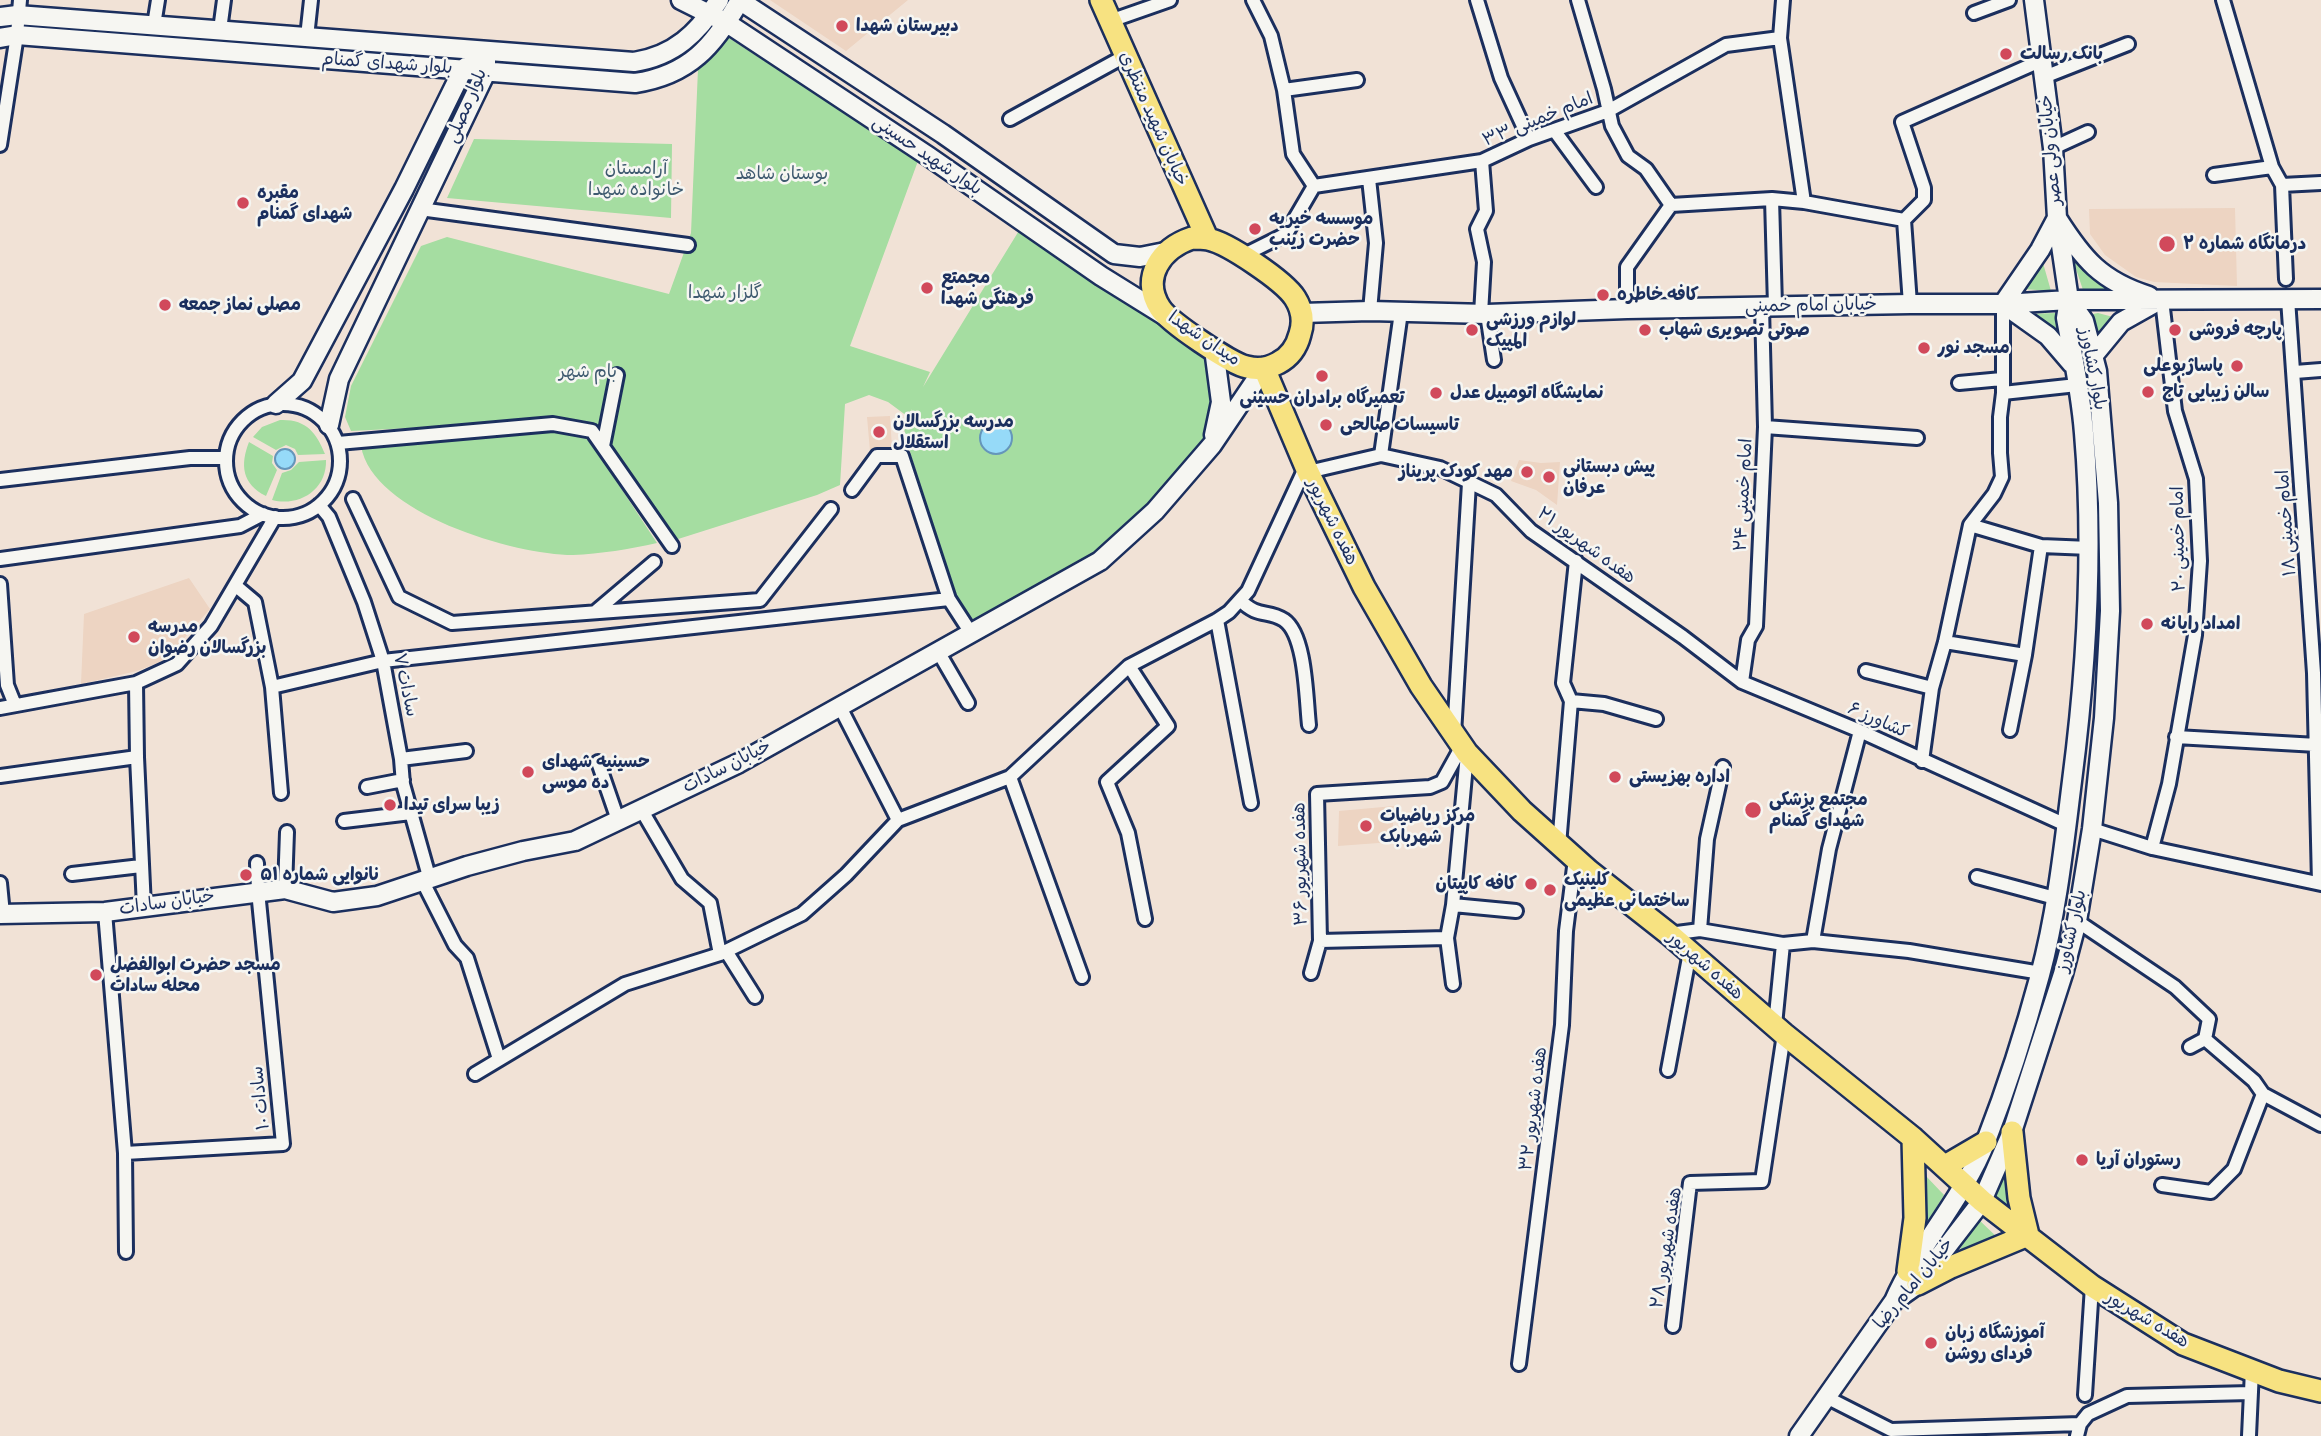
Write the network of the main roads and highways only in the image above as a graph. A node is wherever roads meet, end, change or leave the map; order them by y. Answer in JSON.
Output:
{"nodes":[{"id":1,"x":681,"y":0,"type":"edge"},
{"id":2,"x":740,"y":0,"type":"edge"},
{"id":3,"x":1101,"y":0,"type":"edge"},
{"id":4,"x":2034,"y":0,"type":"edge"},
{"id":5,"x":714,"y":7,"type":"edge"},
{"id":6,"x":12,"y":11,"type":"edge"},
{"id":7,"x":727,"y":23,"type":"junction"},
{"id":8,"x":9,"y":36,"type":"edge"},
{"id":9,"x":487,"y":51,"type":"junction"},
{"id":10,"x":463,"y":69,"type":"junction"},
{"id":11,"x":486,"y":72,"type":"junction"},
{"id":12,"x":2057,"y":218,"type":"junction"},
{"id":13,"x":1207,"y":238,"type":"junction"},
{"id":14,"x":1166,"y":252,"type":"junction"},
{"id":15,"x":1114,"y":254,"type":"junction"},
{"id":16,"x":1101,"y":276,"type":"junction"},
{"id":17,"x":2321,"y":299,"type":"edge"},
{"id":18,"x":2069,"y":300,"type":"junction"},
{"id":19,"x":2162,"y":300,"type":"junction"},
{"id":20,"x":2003,"y":304,"type":"junction"},
{"id":21,"x":1301,"y":313,"type":"junction"},
{"id":22,"x":1170,"y":319,"type":"junction"},
{"id":23,"x":1214,"y":349,"type":"junction"},
{"id":24,"x":2095,"y":364,"type":"junction"},
{"id":25,"x":1264,"y":368,"type":"junction"},
{"id":26,"x":2076,"y":376,"type":"junction"},
{"id":27,"x":276,"y":404,"type":"road end"},
{"id":28,"x":329,"y":425,"type":"road end"},
{"id":29,"x":1212,"y":445,"type":"junction"},
{"id":30,"x":2,"y":914,"type":"edge"},
{"id":31,"x":1913,"y":1138,"type":"junction"},
{"id":32,"x":2010,"y":1139,"type":"junction"},
{"id":33,"x":1986,"y":1140,"type":"junction"},
{"id":34,"x":1945,"y":1166,"type":"junction"},
{"id":35,"x":1965,"y":1186,"type":"junction"},
{"id":36,"x":1982,"y":1201,"type":"junction"},
{"id":37,"x":2028,"y":1235,"type":"junction"},
{"id":38,"x":1913,"y":1277,"type":"junction"},
{"id":39,"x":2321,"y":1391,"type":"edge"},
{"id":40,"x":1799,"y":1436,"type":"edge"}],
"edges":[{"from":1,"to":5,"type":"main road","name":"بلوار شهید حسینی"},
{"from":2,"to":7,"type":"main road","name":"بلوار شهدای گمنام"},
{"from":2,"to":15,"type":"main road","name":"بلوار شهید حسینی"},
{"from":3,"to":13,"type":"main road","name":"خیابان شهید منتظری"},
{"from":4,"to":12,"type":"main road","name":"خیابان ولی عصر"},
{"from":5,"to":7,"type":"main road","name":"بلوار شهید حسینی"},
{"from":5,"to":9,"type":"main road","name":"بلوار شهدای گمنام"},
{"from":6,"to":9,"type":"main road","name":"بلوار شهدای گمنام"},
{"from":7,"to":11,"type":"main road","name":"بلوار شهدای گمنام"},
{"from":7,"to":16,"type":"main road","name":"بلوار شهید حسینی"},
{"from":8,"to":10,"type":"main road","name":"بلوار شهدای گمنام"},
{"from":9,"to":10,"type":"main road","name":"بلوار مصلی"},
{"from":9,"to":11,"type":"main road","name":"بلوار مصلی"},
{"from":10,"to":11,"type":"main road","name":"بلوار شهدای گمنام"},
{"from":10,"to":27,"type":"main road","name":"بلوار مصلی"},
{"from":11,"to":28,"type":"main road","name":"بلوار مصلی"},
{"from":12,"to":18,"type":"main road","name":"خیابان ولی عصر"},
{"from":12,"to":19,"type":"main road"},
{"from":12,"to":20,"type":"main road"},
{"from":13,"to":14,"type":"main road"},
{"from":13,"to":21,"type":"main road"},
{"from":14,"to":15,"type":"main road"},
{"from":14,"to":22,"type":"main road","name":"میدان شهدا"},
{"from":15,"to":16,"type":"main road"},
{"from":16,"to":22,"type":"main road","name":"بلوار شهید حسینی"},
{"from":17,"to":19,"type":"main road","name":"خیابان امام خمینی"},
{"from":18,"to":19,"type":"main road","name":"خیابان امام خمینی"},
{"from":18,"to":20,"type":"main road","name":"خیابان امام خمینی"},
{"from":18,"to":24,"type":"main road","name":"بلوار کشاورز"},
{"from":18,"to":26,"type":"main road","name":"بلوار کشاورز"},
{"from":19,"to":24,"type":"main road"},
{"from":20,"to":21,"type":"main road","name":"خیابان امام خمینی"},
{"from":20,"to":26,"type":"main road"},
{"from":21,"to":25,"type":"main road","name":"میدان شهدا"},
{"from":22,"to":23,"type":"main road","name":"میدان شهدا"},
{"from":23,"to":25,"type":"main road","name":"میدان شهدا"},
{"from":23,"to":29,"type":"main road"},
{"from":24,"to":26,"type":"main road"},
{"from":24,"to":32,"type":"main road","name":"بلوار کشاورز"},
{"from":25,"to":29,"type":"main road","name":"خیابان سادات"},
{"from":25,"to":31,"type":"main road","name":"هفده شهریور"},
{"from":26,"to":33,"type":"main road","name":"بلوار کشاورز"},
{"from":29,"to":30,"type":"main road","name":"خیابان سادات"},
{"from":31,"to":34,"type":"main road","name":"هفده شهریور"},
{"from":31,"to":38,"type":"main road"},
{"from":32,"to":33,"type":"main road"},
{"from":32,"to":36,"type":"main road","name":"بلوار کشاورز"},
{"from":32,"to":37,"type":"main road"},
{"from":33,"to":34,"type":"main road"},
{"from":33,"to":35,"type":"main road","name":"بلوار کشاورز"},
{"from":34,"to":35,"type":"main road","name":"هفده شهریور"},
{"from":35,"to":36,"type":"main road","name":"هفده شهریور"},
{"from":35,"to":38,"type":"main road","name":"بلوار کشاورز"},
{"from":36,"to":37,"type":"main road","name":"هفده شهریور"},
{"from":36,"to":38,"type":"main road","name":"خیابان امام رضا"},
{"from":37,"to":38,"type":"main road"},
{"from":37,"to":39,"type":"main road","name":"هفده شهریور"},
{"from":38,"to":40,"type":"main road","name":"خیابان امام رضا"}]}
